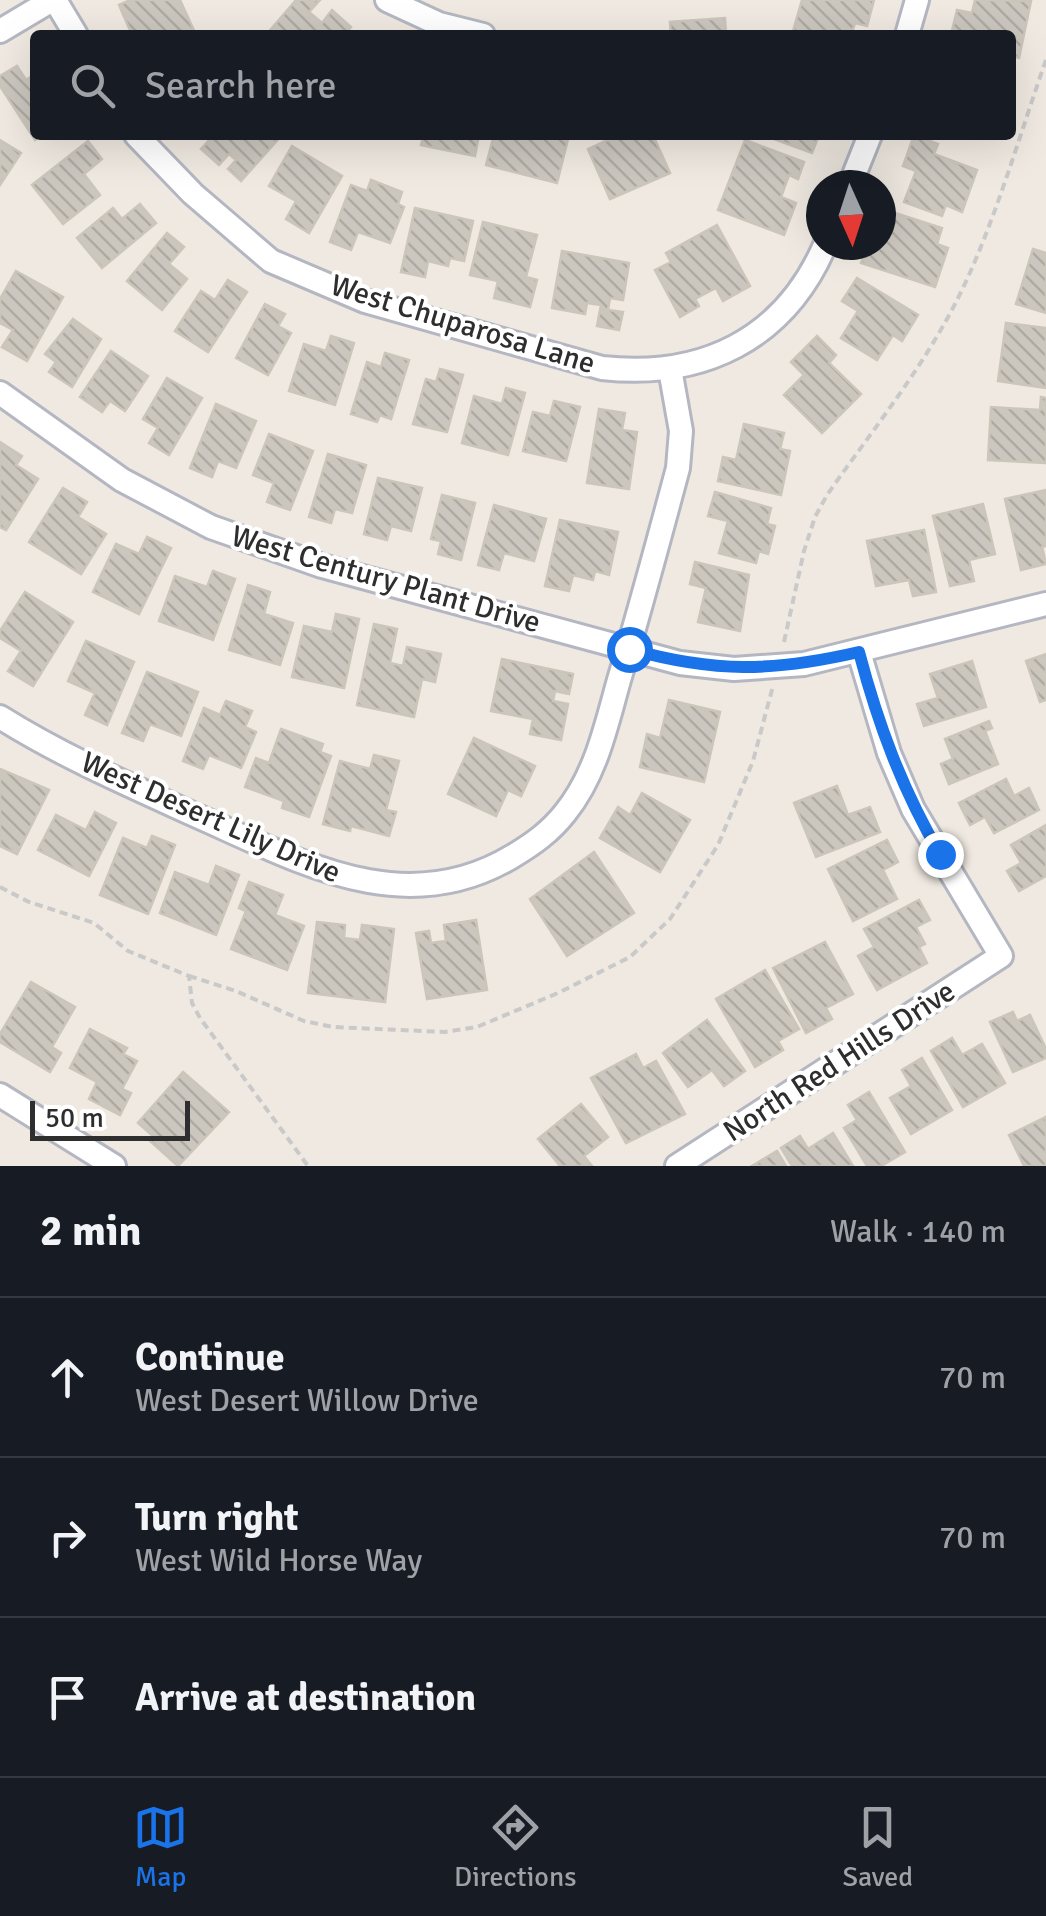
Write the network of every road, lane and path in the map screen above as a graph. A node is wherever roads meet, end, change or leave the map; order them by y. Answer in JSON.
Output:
{"nodes":[{"id":1,"x":54,"y":0,"type":"edge"},
{"id":2,"x":387,"y":0,"type":"edge"},
{"id":3,"x":917,"y":0,"type":"edge"},
{"id":4,"x":73,"y":30,"type":"edge"},
{"id":5,"x":463,"y":30,"type":"edge"},
{"id":6,"x":908,"y":30,"type":"edge"},
{"id":7,"x":0,"y":32,"type":"edge"},
{"id":8,"x":1046,"y":60,"type":"edge"},
{"id":9,"x":141,"y":140,"type":"edge"},
{"id":10,"x":868,"y":140,"type":"edge"},
{"id":11,"x":856,"y":170,"type":"edge"},
{"id":12,"x":818,"y":260,"type":"edge"},
{"id":13,"x":670,"y":368,"type":"junction"},
{"id":14,"x":0,"y":393,"type":"edge"},
{"id":15,"x":1046,"y":604,"type":"edge"},
{"id":16,"x":629,"y":649,"type":"junction"},
{"id":17,"x":859,"y":652,"type":"junction"},
{"id":18,"x":778,"y":666,"type":"junction"},
{"id":19,"x":0,"y":717,"type":"edge"},
{"id":20,"x":0,"y":887,"type":"edge"},
{"id":21,"x":189,"y":976,"type":"junction"},
{"id":22,"x":0,"y":1094,"type":"edge"},
{"id":23,"x":114,"y":1166,"type":"edge"},
{"id":24,"x":308,"y":1166,"type":"edge"},
{"id":25,"x":677,"y":1166,"type":"edge"}],
"edges":[{"from":1,"to":4,"type":"street"},
{"from":1,"to":7,"type":"street"},
{"from":2,"to":5,"type":"street"},
{"from":3,"to":6,"type":"street"},
{"from":8,"to":18,"type":"path"},
{"from":9,"to":13,"type":"street","name":"West Chuparosa Lane"},
{"from":10,"to":11,"type":"street"},
{"from":12,"to":13,"type":"street","name":"West Chuparosa Lane"},
{"from":13,"to":16,"type":"street","name":"West Desert Lily Drive"},
{"from":14,"to":16,"type":"street","name":"West Century Plant Drive"},
{"from":15,"to":17,"type":"street","name":"West Century Plant Drive"},
{"from":16,"to":18,"type":"street","name":"West Century Plant Drive"},
{"from":16,"to":19,"type":"street","name":"West Desert Lily Drive"},
{"from":17,"to":18,"type":"street","name":"West Century Plant Drive"},
{"from":17,"to":25,"type":"street","name":"North Red Hills Drive"},
{"from":18,"to":21,"type":"path"},
{"from":20,"to":21,"type":"path"},
{"from":21,"to":24,"type":"path"},
{"from":22,"to":23,"type":"street"}]}
